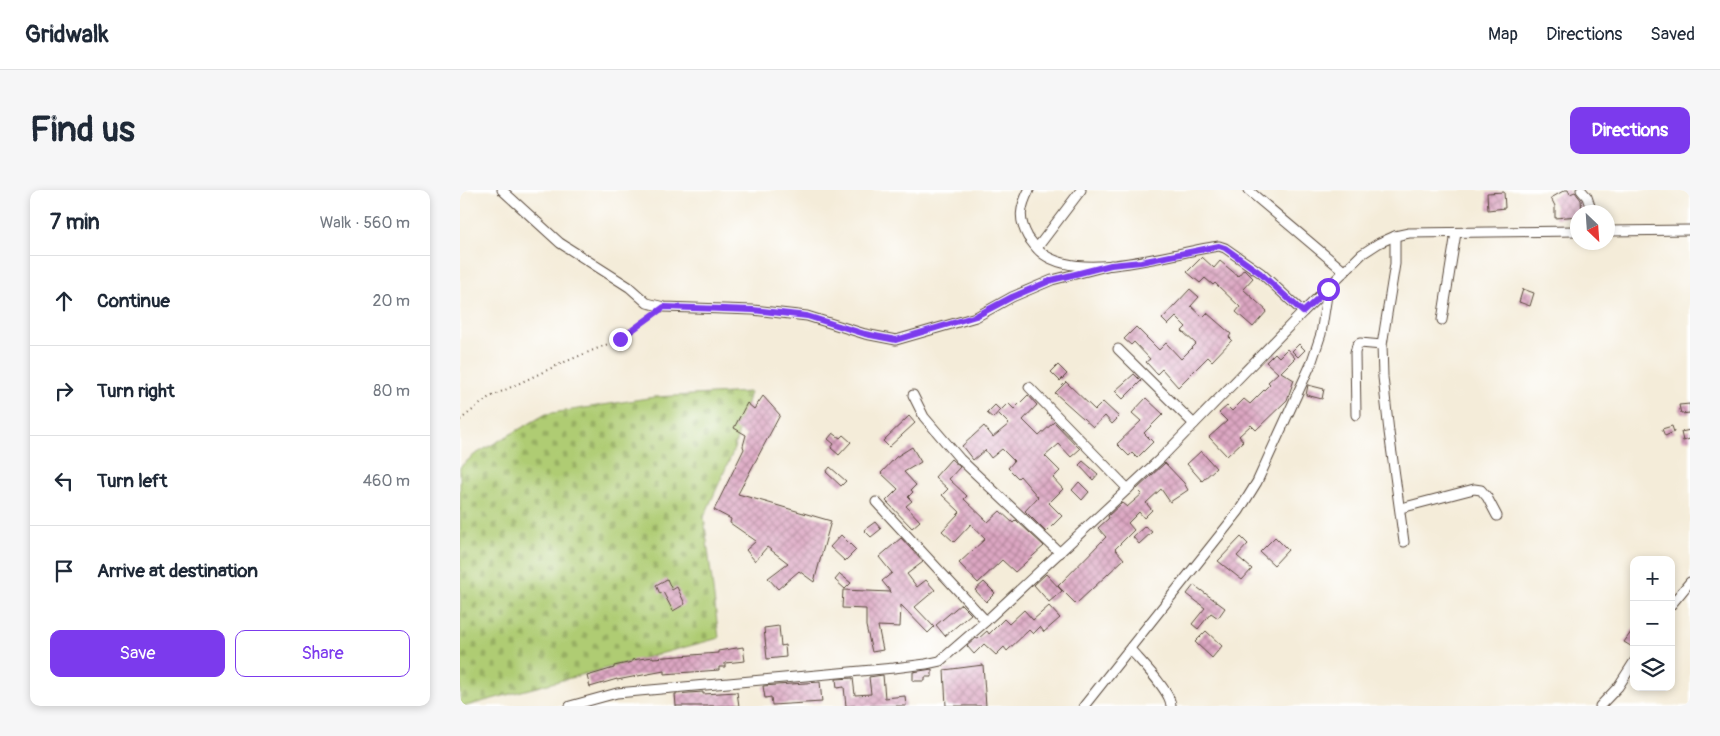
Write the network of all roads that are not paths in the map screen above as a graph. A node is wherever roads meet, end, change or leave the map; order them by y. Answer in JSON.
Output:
{"nodes":[{"id":1,"x":502,"y":190,"type":"edge"},
{"id":2,"x":1029,"y":190,"type":"edge"},
{"id":3,"x":1081,"y":190,"type":"edge"},
{"id":4,"x":1248,"y":190,"type":"edge"},
{"id":5,"x":1581,"y":190,"type":"edge"},
{"id":6,"x":1590,"y":205,"type":"edge"},
{"id":7,"x":1690,"y":230,"type":"edge"},
{"id":8,"x":1570,"y":231,"type":"edge"},
{"id":9,"x":1615,"y":231,"type":"edge"},
{"id":10,"x":1456,"y":233,"type":"junction"},
{"id":11,"x":1395,"y":236,"type":"junction"},
{"id":12,"x":1037,"y":248,"type":"junction"},
{"id":13,"x":1111,"y":265,"type":"junction"},
{"id":14,"x":1345,"y":272,"type":"junction"},
{"id":15,"x":1328,"y":289,"type":"junction"},
{"id":16,"x":1303,"y":312,"type":"junction"},
{"id":17,"x":1442,"y":320,"type":"dead end"},
{"id":18,"x":1382,"y":345,"type":"junction"},
{"id":19,"x":1118,"y":349,"type":"dead end"},
{"id":20,"x":1029,"y":387,"type":"dead end"},
{"id":21,"x":913,"y":395,"type":"dead end"},
{"id":22,"x":1356,"y":415,"type":"dead end"},
{"id":23,"x":1194,"y":424,"type":"junction"},
{"id":24,"x":1128,"y":490,"type":"junction"},
{"id":25,"x":876,"y":502,"type":"dead end"},
{"id":26,"x":1401,"y":508,"type":"junction"},
{"id":27,"x":1497,"y":516,"type":"dead end"},
{"id":28,"x":1404,"y":542,"type":"dead end"},
{"id":29,"x":1060,"y":553,"type":"junction"},
{"id":30,"x":1690,"y":582,"type":"edge"},
{"id":31,"x":1674,"y":601,"type":"edge"},
{"id":32,"x":986,"y":621,"type":"junction"},
{"id":33,"x":1130,"y":649,"type":"junction"},
{"id":34,"x":1630,"y":668,"type":"edge"},
{"id":35,"x":570,"y":706,"type":"edge"},
{"id":36,"x":1084,"y":706,"type":"edge"},
{"id":37,"x":1172,"y":706,"type":"edge"},
{"id":38,"x":1600,"y":706,"type":"edge"}],
"edges":[{"from":1,"to":13,"type":"street"},
{"from":2,"to":12,"type":"street"},
{"from":3,"to":12,"type":"street"},
{"from":4,"to":14,"type":"street"},
{"from":5,"to":6,"type":"street"},
{"from":7,"to":9,"type":"street"},
{"from":8,"to":10,"type":"street"},
{"from":10,"to":11,"type":"street"},
{"from":10,"to":17,"type":"street"},
{"from":11,"to":14,"type":"street"},
{"from":11,"to":18,"type":"street"},
{"from":12,"to":13,"type":"street"},
{"from":13,"to":16,"type":"street"},
{"from":14,"to":15,"type":"street"},
{"from":15,"to":16,"type":"street"},
{"from":15,"to":33,"type":"street"},
{"from":16,"to":23,"type":"street"},
{"from":18,"to":22,"type":"street"},
{"from":18,"to":26,"type":"street"},
{"from":19,"to":23,"type":"street"},
{"from":20,"to":24,"type":"street"},
{"from":21,"to":29,"type":"street"},
{"from":23,"to":24,"type":"street"},
{"from":24,"to":29,"type":"street"},
{"from":25,"to":32,"type":"street"},
{"from":26,"to":27,"type":"street"},
{"from":26,"to":28,"type":"street"},
{"from":29,"to":32,"type":"street"},
{"from":30,"to":31,"type":"street"},
{"from":32,"to":35,"type":"street"},
{"from":33,"to":36,"type":"street"},
{"from":33,"to":37,"type":"street"},
{"from":34,"to":38,"type":"street"}]}
